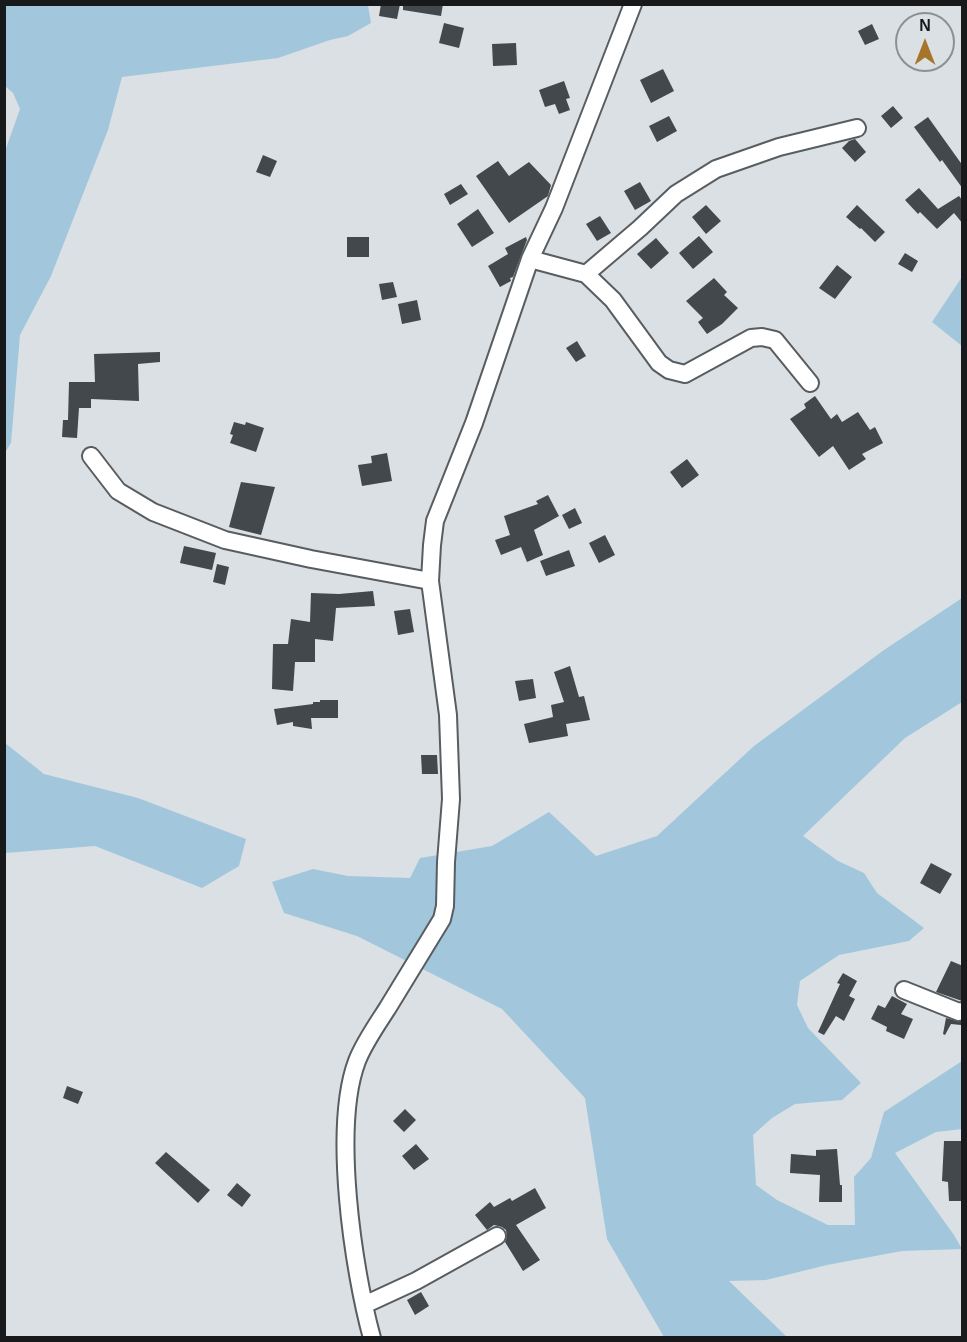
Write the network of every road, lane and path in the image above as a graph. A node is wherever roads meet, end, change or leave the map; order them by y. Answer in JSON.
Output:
{"nodes":[{"id":1,"x":633,"y":4,"type":"edge"},
{"id":2,"x":857,"y":128,"type":"dead end"},
{"id":3,"x":530,"y":259,"type":"junction"},
{"id":4,"x":586,"y":274,"type":"junction"},
{"id":5,"x":810,"y":383,"type":"dead end"},
{"id":6,"x":91,"y":456,"type":"dead end"},
{"id":7,"x":430,"y":581,"type":"junction"},
{"id":8,"x":904,"y":990,"type":"dead end"},
{"id":9,"x":963,"y":1011,"type":"edge"},
{"id":10,"x":497,"y":1236,"type":"dead end"},
{"id":11,"x":364,"y":1305,"type":"junction"},
{"id":12,"x":372,"y":1338,"type":"edge"}],
"edges":[{"from":1,"to":3,"type":"street"},
{"from":2,"to":4,"type":"street"},
{"from":3,"to":4,"type":"street"},
{"from":3,"to":7,"type":"street"},
{"from":4,"to":5,"type":"street"},
{"from":6,"to":7,"type":"street"},
{"from":7,"to":11,"type":"street"},
{"from":8,"to":9,"type":"street"},
{"from":10,"to":11,"type":"street"},
{"from":11,"to":12,"type":"street"}]}
